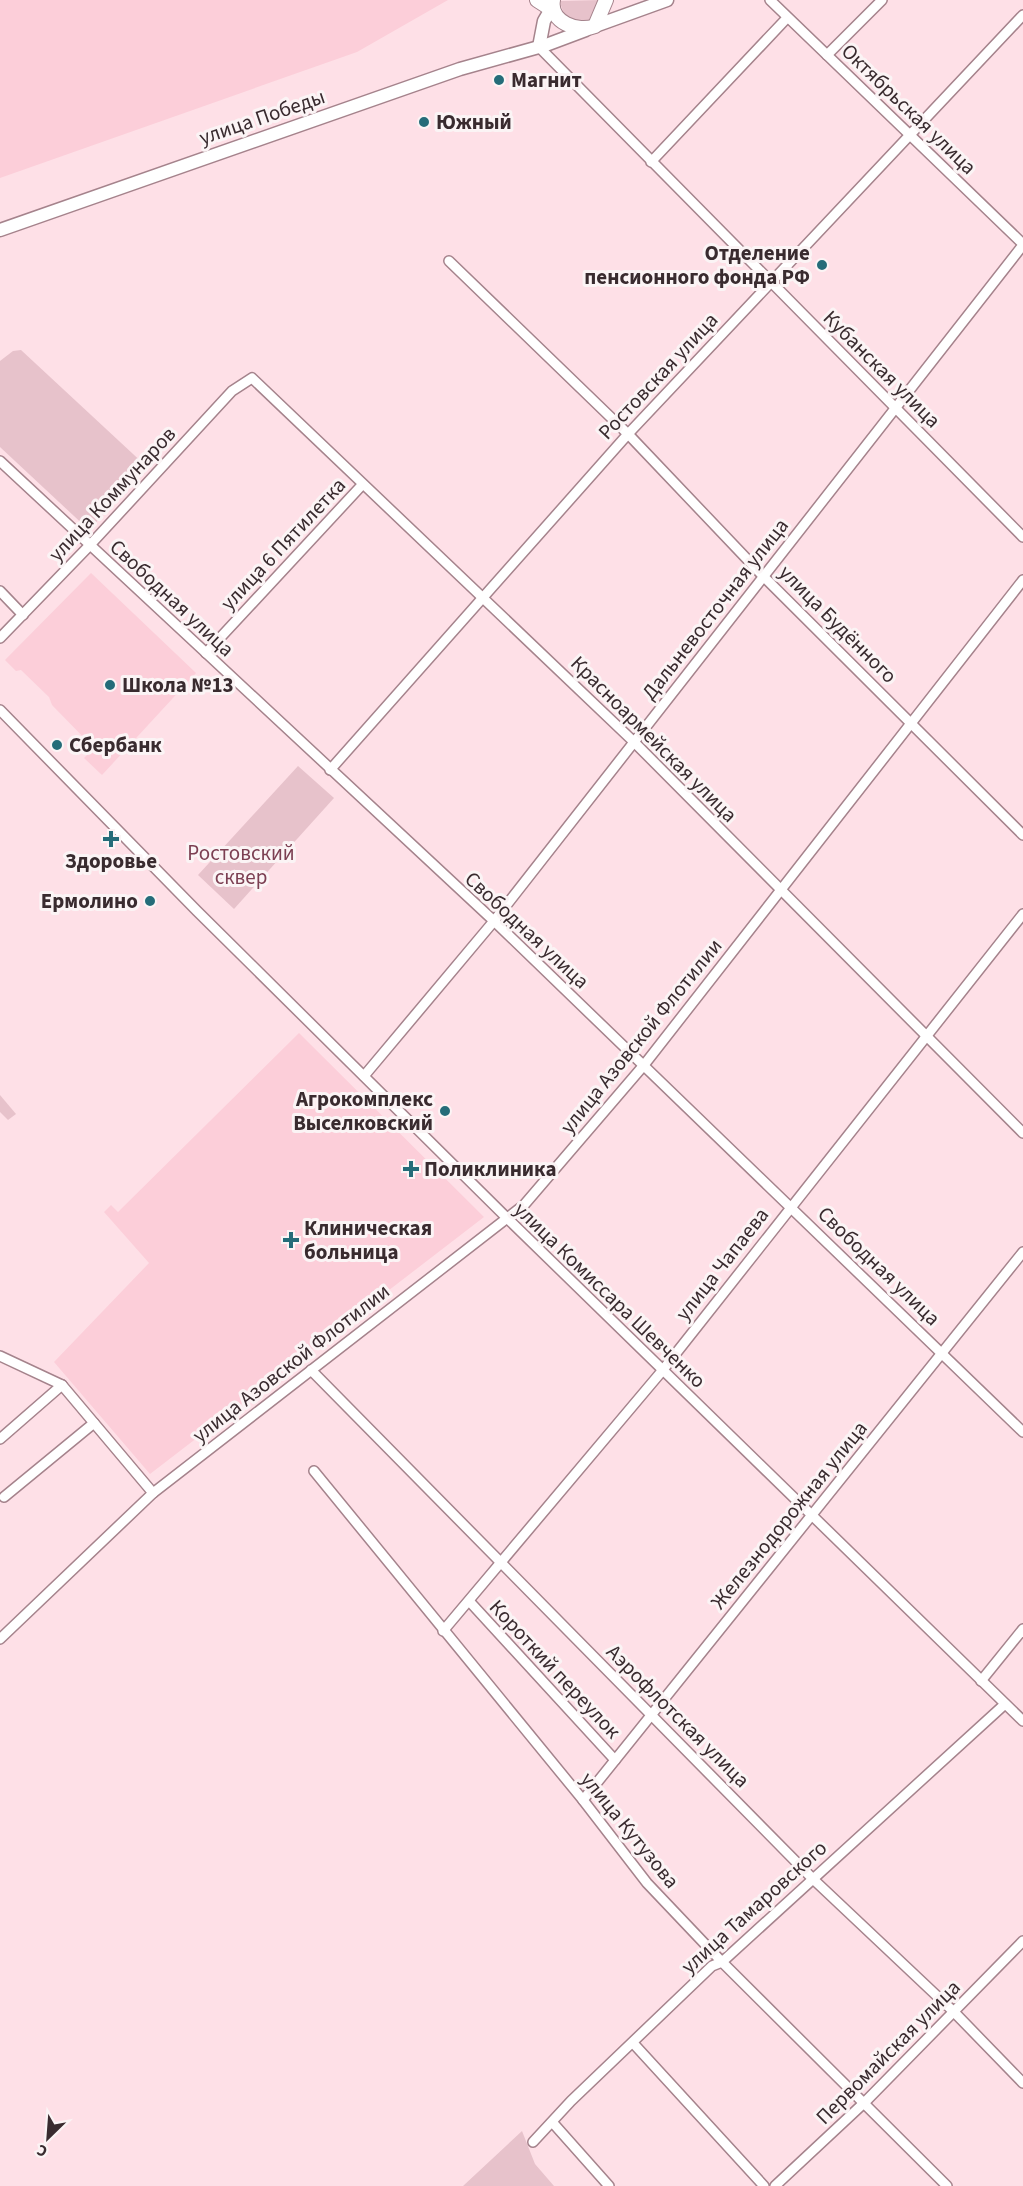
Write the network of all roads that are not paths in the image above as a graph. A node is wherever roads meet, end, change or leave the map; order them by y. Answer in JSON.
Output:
{"nodes":[{"id":1,"x":536,"y":0,"type":"edge"},
{"id":2,"x":606,"y":0,"type":"edge"},
{"id":3,"x":667,"y":0,"type":"edge"},
{"id":4,"x":770,"y":0,"type":"edge"},
{"id":5,"x":882,"y":0,"type":"edge"},
{"id":6,"x":552,"y":4,"type":"edge"},
{"id":7,"x":1023,"y":15,"type":"edge"},
{"id":8,"x":786,"y":19,"type":"junction"},
{"id":9,"x":544,"y":21,"type":"junction"},
{"id":10,"x":591,"y":28,"type":"junction"},
{"id":11,"x":539,"y":47,"type":"junction"},
{"id":12,"x":827,"y":55,"type":"junction"},
{"id":13,"x":910,"y":133,"type":"junction"},
{"id":14,"x":651,"y":162,"type":"junction"},
{"id":15,"x":0,"y":230,"type":"edge"},
{"id":16,"x":1023,"y":244,"type":"edge"},
{"id":17,"x":449,"y":261,"type":"dead end"},
{"id":18,"x":770,"y":282,"type":"junction"},
{"id":19,"x":252,"y":378,"type":"joint"},
{"id":20,"x":895,"y":407,"type":"junction"},
{"id":21,"x":628,"y":434,"type":"junction"},
{"id":22,"x":0,"y":461,"type":"edge"},
{"id":23,"x":362,"y":485,"type":"junction"},
{"id":24,"x":1023,"y":537,"type":"edge"},
{"id":25,"x":90,"y":545,"type":"junction"},
{"id":26,"x":764,"y":577,"type":"junction"},
{"id":27,"x":1023,"y":580,"type":"edge"},
{"id":28,"x":0,"y":591,"type":"edge"},
{"id":29,"x":482,"y":599,"type":"junction"},
{"id":30,"x":23,"y":615,"type":"junction"},
{"id":31,"x":0,"y":638,"type":"edge"},
{"id":32,"x":206,"y":653,"type":"junction"},
{"id":33,"x":0,"y":710,"type":"edge"},
{"id":34,"x":912,"y":722,"type":"junction"},
{"id":35,"x":633,"y":741,"type":"junction"},
{"id":36,"x":330,"y":770,"type":"junction"},
{"id":37,"x":1023,"y":835,"type":"edge"},
{"id":38,"x":782,"y":892,"type":"junction"},
{"id":39,"x":1023,"y":914,"type":"edge"},
{"id":40,"x":494,"y":921,"type":"junction"},
{"id":41,"x":928,"y":1035,"type":"junction"},
{"id":42,"x":644,"y":1065,"type":"junction"},
{"id":43,"x":364,"y":1076,"type":"junction"},
{"id":44,"x":1023,"y":1133,"type":"edge"},
{"id":45,"x":790,"y":1206,"type":"junction"},
{"id":46,"x":508,"y":1219,"type":"junction"},
{"id":47,"x":1023,"y":1252,"type":"edge"},
{"id":48,"x":944,"y":1353,"type":"junction"},
{"id":49,"x":0,"y":1356,"type":"edge"},
{"id":50,"x":311,"y":1370,"type":"junction"},
{"id":51,"x":662,"y":1371,"type":"junction"},
{"id":52,"x":62,"y":1385,"type":"junction"},
{"id":53,"x":94,"y":1423,"type":"junction"},
{"id":54,"x":1023,"y":1431,"type":"edge"},
{"id":55,"x":0,"y":1439,"type":"edge"},
{"id":56,"x":314,"y":1471,"type":"dead end"},
{"id":57,"x":156,"y":1491,"type":"junction"},
{"id":58,"x":4,"y":1497,"type":"dead end"},
{"id":59,"x":812,"y":1516,"type":"junction"},
{"id":60,"x":500,"y":1563,"type":"junction"},
{"id":61,"x":470,"y":1602,"type":"junction"},
{"id":62,"x":1023,"y":1629,"type":"edge"},
{"id":63,"x":443,"y":1631,"type":"junction"},
{"id":64,"x":0,"y":1639,"type":"edge"},
{"id":65,"x":981,"y":1681,"type":"junction"},
{"id":66,"x":1005,"y":1704,"type":"junction"},
{"id":67,"x":651,"y":1713,"type":"junction"},
{"id":68,"x":1023,"y":1721,"type":"edge"},
{"id":69,"x":615,"y":1760,"type":"junction"},
{"id":70,"x":583,"y":1800,"type":"junction"},
{"id":71,"x":813,"y":1879,"type":"junction"},
{"id":72,"x":1023,"y":1941,"type":"edge"},
{"id":73,"x":722,"y":1962,"type":"junction"},
{"id":74,"x":954,"y":2012,"type":"junction"},
{"id":75,"x":633,"y":2043,"type":"junction"},
{"id":76,"x":1023,"y":2083,"type":"edge"},
{"id":77,"x":865,"y":2102,"type":"junction"},
{"id":78,"x":553,"y":2123,"type":"junction"},
{"id":79,"x":533,"y":2142,"type":"dead end"},
{"id":80,"x":609,"y":2186,"type":"edge"},
{"id":81,"x":764,"y":2186,"type":"edge"},
{"id":82,"x":775,"y":2186,"type":"edge"},
{"id":83,"x":947,"y":2186,"type":"edge"}],
"edges":[{"from":1,"to":6,"type":"main road"},
{"from":1,"to":9,"type":"street"},
{"from":2,"to":10,"type":"main road"},
{"from":3,"to":10,"type":"street","name":"улица Победы"},
{"from":4,"to":8,"type":"street","name":"Октябрьская улица"},
{"from":5,"to":12,"type":"street"},
{"from":6,"to":9,"type":"street"},
{"from":6,"to":10,"type":"main road"},
{"from":7,"to":13,"type":"street","name":"Ростовская улица"},
{"from":8,"to":12,"type":"street","name":"Октябрьская улица"},
{"from":8,"to":14,"type":"street"},
{"from":9,"to":11,"type":"street"},
{"from":10,"to":11,"type":"street","name":"улица Победы"},
{"from":11,"to":14,"type":"street","name":"Кубанская улица"},
{"from":11,"to":15,"type":"street","name":"улица Победы"},
{"from":12,"to":13,"type":"street","name":"Октябрьская улица"},
{"from":13,"to":16,"type":"street","name":"Октябрьская улица"},
{"from":13,"to":18,"type":"street","name":"Ростовская улица"},
{"from":14,"to":18,"type":"street","name":"Кубанская улица"},
{"from":16,"to":20,"type":"street","name":"Дальневосточная улица"},
{"from":17,"to":21,"type":"street","name":"улица Будённого"},
{"from":18,"to":20,"type":"street","name":"Кубанская улица"},
{"from":18,"to":21,"type":"street","name":"Ростовская улица"},
{"from":19,"to":23,"type":"street","name":"Красноармейская улица"},
{"from":19,"to":25,"type":"street","name":"улица Коммунаров"},
{"from":20,"to":24,"type":"street","name":"Кубанская улица"},
{"from":20,"to":26,"type":"street","name":"Дальневосточная улица"},
{"from":21,"to":26,"type":"street","name":"улица Будённого"},
{"from":21,"to":29,"type":"street","name":"Ростовская улица"},
{"from":22,"to":25,"type":"street","name":"Свободная улица"},
{"from":23,"to":29,"type":"street","name":"Красноармейская улица"},
{"from":23,"to":32,"type":"street","name":"улица 6 Пятилетка"},
{"from":25,"to":30,"type":"street","name":"улица Коммунаров"},
{"from":25,"to":32,"type":"street","name":"Свободная улица"},
{"from":26,"to":34,"type":"street","name":"улица Будённого"},
{"from":26,"to":35,"type":"street","name":"Дальневосточная улица"},
{"from":27,"to":34,"type":"street","name":"улица Азовской Флотилии"},
{"from":28,"to":30,"type":"street"},
{"from":29,"to":35,"type":"street","name":"Красноармейская улица"},
{"from":29,"to":36,"type":"street","name":"Ростовская улица"},
{"from":30,"to":31,"type":"street","name":"улица Коммунаров"},
{"from":32,"to":36,"type":"street","name":"Свободная улица"},
{"from":33,"to":43,"type":"street","name":"улица Комиссара Шевченко"},
{"from":34,"to":37,"type":"street","name":"улица Будённого"},
{"from":34,"to":38,"type":"street","name":"улица Азовской Флотилии"},
{"from":35,"to":38,"type":"street","name":"Красноармейская улица"},
{"from":35,"to":40,"type":"street","name":"Дальневосточная улица"},
{"from":36,"to":40,"type":"street","name":"Свободная улица"},
{"from":38,"to":41,"type":"street","name":"Красноармейская улица"},
{"from":38,"to":42,"type":"street","name":"улица Азовской Флотилии"},
{"from":39,"to":41,"type":"street","name":"улица Чапаева"},
{"from":40,"to":42,"type":"street","name":"Свободная улица"},
{"from":40,"to":43,"type":"street","name":"Дальневосточная улица"},
{"from":41,"to":44,"type":"street","name":"Красноармейская улица"},
{"from":41,"to":45,"type":"street","name":"улица Чапаева"},
{"from":42,"to":45,"type":"street","name":"Свободная улица"},
{"from":42,"to":46,"type":"street","name":"улица Азовской Флотилии"},
{"from":43,"to":46,"type":"street","name":"улица Комиссара Шевченко"},
{"from":45,"to":48,"type":"street","name":"Свободная улица"},
{"from":45,"to":51,"type":"street","name":"улица Чапаева"},
{"from":46,"to":50,"type":"street","name":"улица Азовской Флотилии"},
{"from":46,"to":51,"type":"street","name":"улица Комиссара Шевченко"},
{"from":47,"to":48,"type":"street","name":"Железнодорожная улица"},
{"from":48,"to":54,"type":"street","name":"Свободная улица"},
{"from":48,"to":59,"type":"street","name":"Железнодорожная улица"},
{"from":49,"to":52,"type":"street"},
{"from":50,"to":57,"type":"street","name":"улица Азовской Флотилии"},
{"from":50,"to":60,"type":"street","name":"Аэрофлотская улица"},
{"from":51,"to":59,"type":"street","name":"улица Комиссара Шевченко"},
{"from":51,"to":60,"type":"street","name":"улица Чапаева"},
{"from":52,"to":53,"type":"street"},
{"from":52,"to":55,"type":"street"},
{"from":53,"to":57,"type":"street"},
{"from":53,"to":58,"type":"street"},
{"from":56,"to":63,"type":"street","name":"улица Кутузова"},
{"from":57,"to":64,"type":"street","name":"улица Азовской Флотилии"},
{"from":59,"to":65,"type":"street","name":"улица Комиссара Шевченко"},
{"from":59,"to":67,"type":"street","name":"Железнодорожная улица"},
{"from":60,"to":61,"type":"street","name":"улица Чапаева"},
{"from":60,"to":67,"type":"street","name":"Аэрофлотская улица"},
{"from":61,"to":63,"type":"street","name":"улица Чапаева"},
{"from":61,"to":69,"type":"street","name":"Короткий переулок"},
{"from":62,"to":65,"type":"street"},
{"from":63,"to":70,"type":"street","name":"улица Кутузова"},
{"from":65,"to":66,"type":"street","name":"улица Комиссара Шевченко"},
{"from":66,"to":68,"type":"street","name":"улица Комиссара Шевченко"},
{"from":66,"to":71,"type":"street","name":"улица Тамаровского"},
{"from":67,"to":69,"type":"street","name":"Железнодорожная улица"},
{"from":67,"to":71,"type":"street","name":"Аэрофлотская улица"},
{"from":69,"to":70,"type":"street","name":"Железнодорожная улица"},
{"from":70,"to":73,"type":"street","name":"улица Кутузова"},
{"from":71,"to":73,"type":"street","name":"улица Тамаровского"},
{"from":71,"to":74,"type":"street","name":"Аэрофлотская улица"},
{"from":72,"to":74,"type":"street","name":"Первомайская улица"},
{"from":73,"to":75,"type":"street","name":"улица Тамаровского"},
{"from":73,"to":77,"type":"street","name":"улица Кутузова"},
{"from":74,"to":76,"type":"street","name":"Аэрофлотская улица"},
{"from":74,"to":77,"type":"street","name":"Первомайская улица"},
{"from":75,"to":78,"type":"street","name":"улица Тамаровского"},
{"from":75,"to":81,"type":"street"},
{"from":77,"to":82,"type":"street","name":"Первомайская улица"},
{"from":77,"to":83,"type":"street","name":"улица Кутузова"},
{"from":78,"to":79,"type":"street","name":"улица Тамаровского"},
{"from":78,"to":80,"type":"street"}]}
